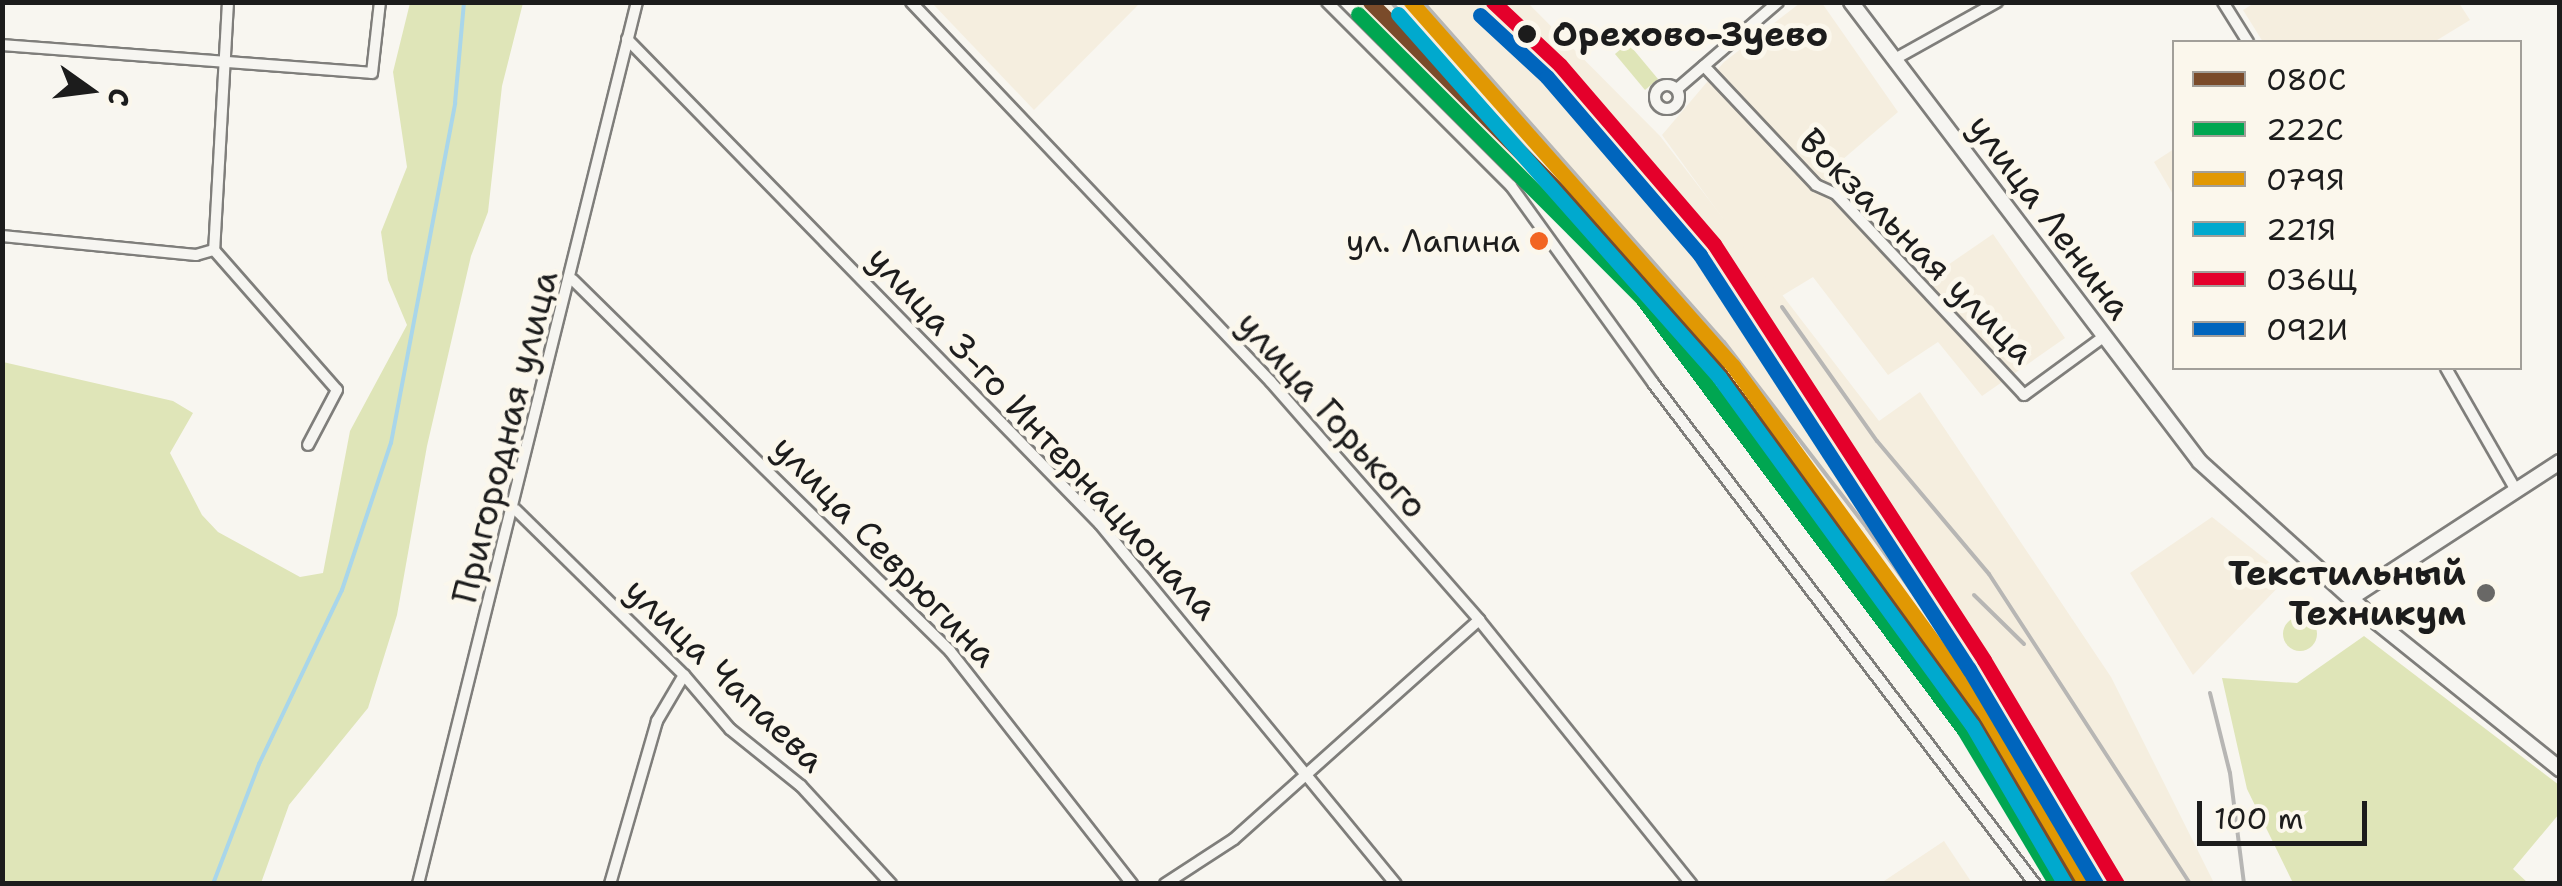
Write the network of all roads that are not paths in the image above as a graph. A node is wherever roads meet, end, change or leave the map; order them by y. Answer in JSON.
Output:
{"nodes":[{"id":1,"x":228,"y":2,"type":"edge"},
{"id":2,"x":380,"y":2,"type":"edge"},
{"id":3,"x":638,"y":2,"type":"edge"},
{"id":4,"x":911,"y":2,"type":"edge"},
{"id":5,"x":1327,"y":2,"type":"edge"},
{"id":6,"x":1778,"y":2,"type":"edge"},
{"id":7,"x":1852,"y":2,"type":"edge"},
{"id":8,"x":1997,"y":2,"type":"edge"},
{"id":9,"x":2224,"y":2,"type":"edge"},
{"id":10,"x":627,"y":39,"type":"junction"},
{"id":11,"x":2247,"y":40,"type":"edge"},
{"id":12,"x":2,"y":45,"type":"edge"},
{"id":13,"x":1896,"y":60,"type":"junction"},
{"id":14,"x":223,"y":64,"type":"junction"},
{"id":15,"x":1704,"y":66,"type":"junction"},
{"id":16,"x":1676,"y":89,"type":"dead end"},
{"id":17,"x":2,"y":236,"type":"edge"},
{"id":18,"x":214,"y":250,"type":"junction"},
{"id":19,"x":573,"y":280,"type":"junction"},
{"id":20,"x":2102,"y":338,"type":"junction"},
{"id":21,"x":2447,"y":370,"type":"edge"},
{"id":22,"x":308,"y":445,"type":"dead end"},
{"id":23,"x":2560,"y":462,"type":"edge"},
{"id":24,"x":2516,"y":490,"type":"junction"},
{"id":25,"x":516,"y":510,"type":"junction"},
{"id":26,"x":2351,"y":598,"type":"junction"},
{"id":27,"x":1479,"y":620,"type":"junction"},
{"id":28,"x":684,"y":675,"type":"junction"},
{"id":29,"x":2560,"y":769,"type":"edge"},
{"id":30,"x":1310,"y":773,"type":"junction"},
{"id":31,"x":418,"y":884,"type":"edge"},
{"id":32,"x":610,"y":884,"type":"edge"},
{"id":33,"x":891,"y":884,"type":"edge"},
{"id":34,"x":1132,"y":884,"type":"edge"},
{"id":35,"x":1165,"y":884,"type":"edge"},
{"id":36,"x":1396,"y":884,"type":"edge"},
{"id":37,"x":1690,"y":884,"type":"edge"},
{"id":38,"x":2035,"y":884,"type":"edge"}],
"edges":[{"from":1,"to":14,"type":"street"},
{"from":2,"to":14,"type":"street"},
{"from":3,"to":10,"type":"street","name":"Пригородная улица"},
{"from":4,"to":27,"type":"street","name":"улица Горького"},
{"from":5,"to":38,"type":"street"},
{"from":6,"to":15,"type":"street"},
{"from":7,"to":13,"type":"main road","name":"улица Ленина"},
{"from":8,"to":13,"type":"street"},
{"from":9,"to":11,"type":"street"},
{"from":10,"to":19,"type":"street","name":"Пригородная улица"},
{"from":10,"to":30,"type":"street","name":"улица 3-го Интернационала"},
{"from":12,"to":14,"type":"street"},
{"from":13,"to":20,"type":"main road","name":"улица Ленина"},
{"from":14,"to":18,"type":"street"},
{"from":15,"to":16,"type":"street"},
{"from":15,"to":20,"type":"street","name":"Вокзальная улица"},
{"from":17,"to":18,"type":"street"},
{"from":18,"to":22,"type":"street"},
{"from":19,"to":25,"type":"street","name":"Пригородная улица"},
{"from":19,"to":34,"type":"street","name":"улица Севрюгина"},
{"from":20,"to":26,"type":"main road","name":"улица Ленина"},
{"from":21,"to":24,"type":"street"},
{"from":23,"to":24,"type":"main road"},
{"from":24,"to":26,"type":"main road"},
{"from":25,"to":28,"type":"street","name":"улица Чапаева"},
{"from":25,"to":31,"type":"street","name":"Пригородная улица"},
{"from":26,"to":29,"type":"main road","name":"улица Ленина"},
{"from":27,"to":30,"type":"street"},
{"from":27,"to":37,"type":"street","name":"улица Горького"},
{"from":28,"to":32,"type":"street"},
{"from":28,"to":33,"type":"street","name":"улица Чапаева"},
{"from":30,"to":35,"type":"street"},
{"from":30,"to":36,"type":"street","name":"улица 3-го Интернационала"}]}
